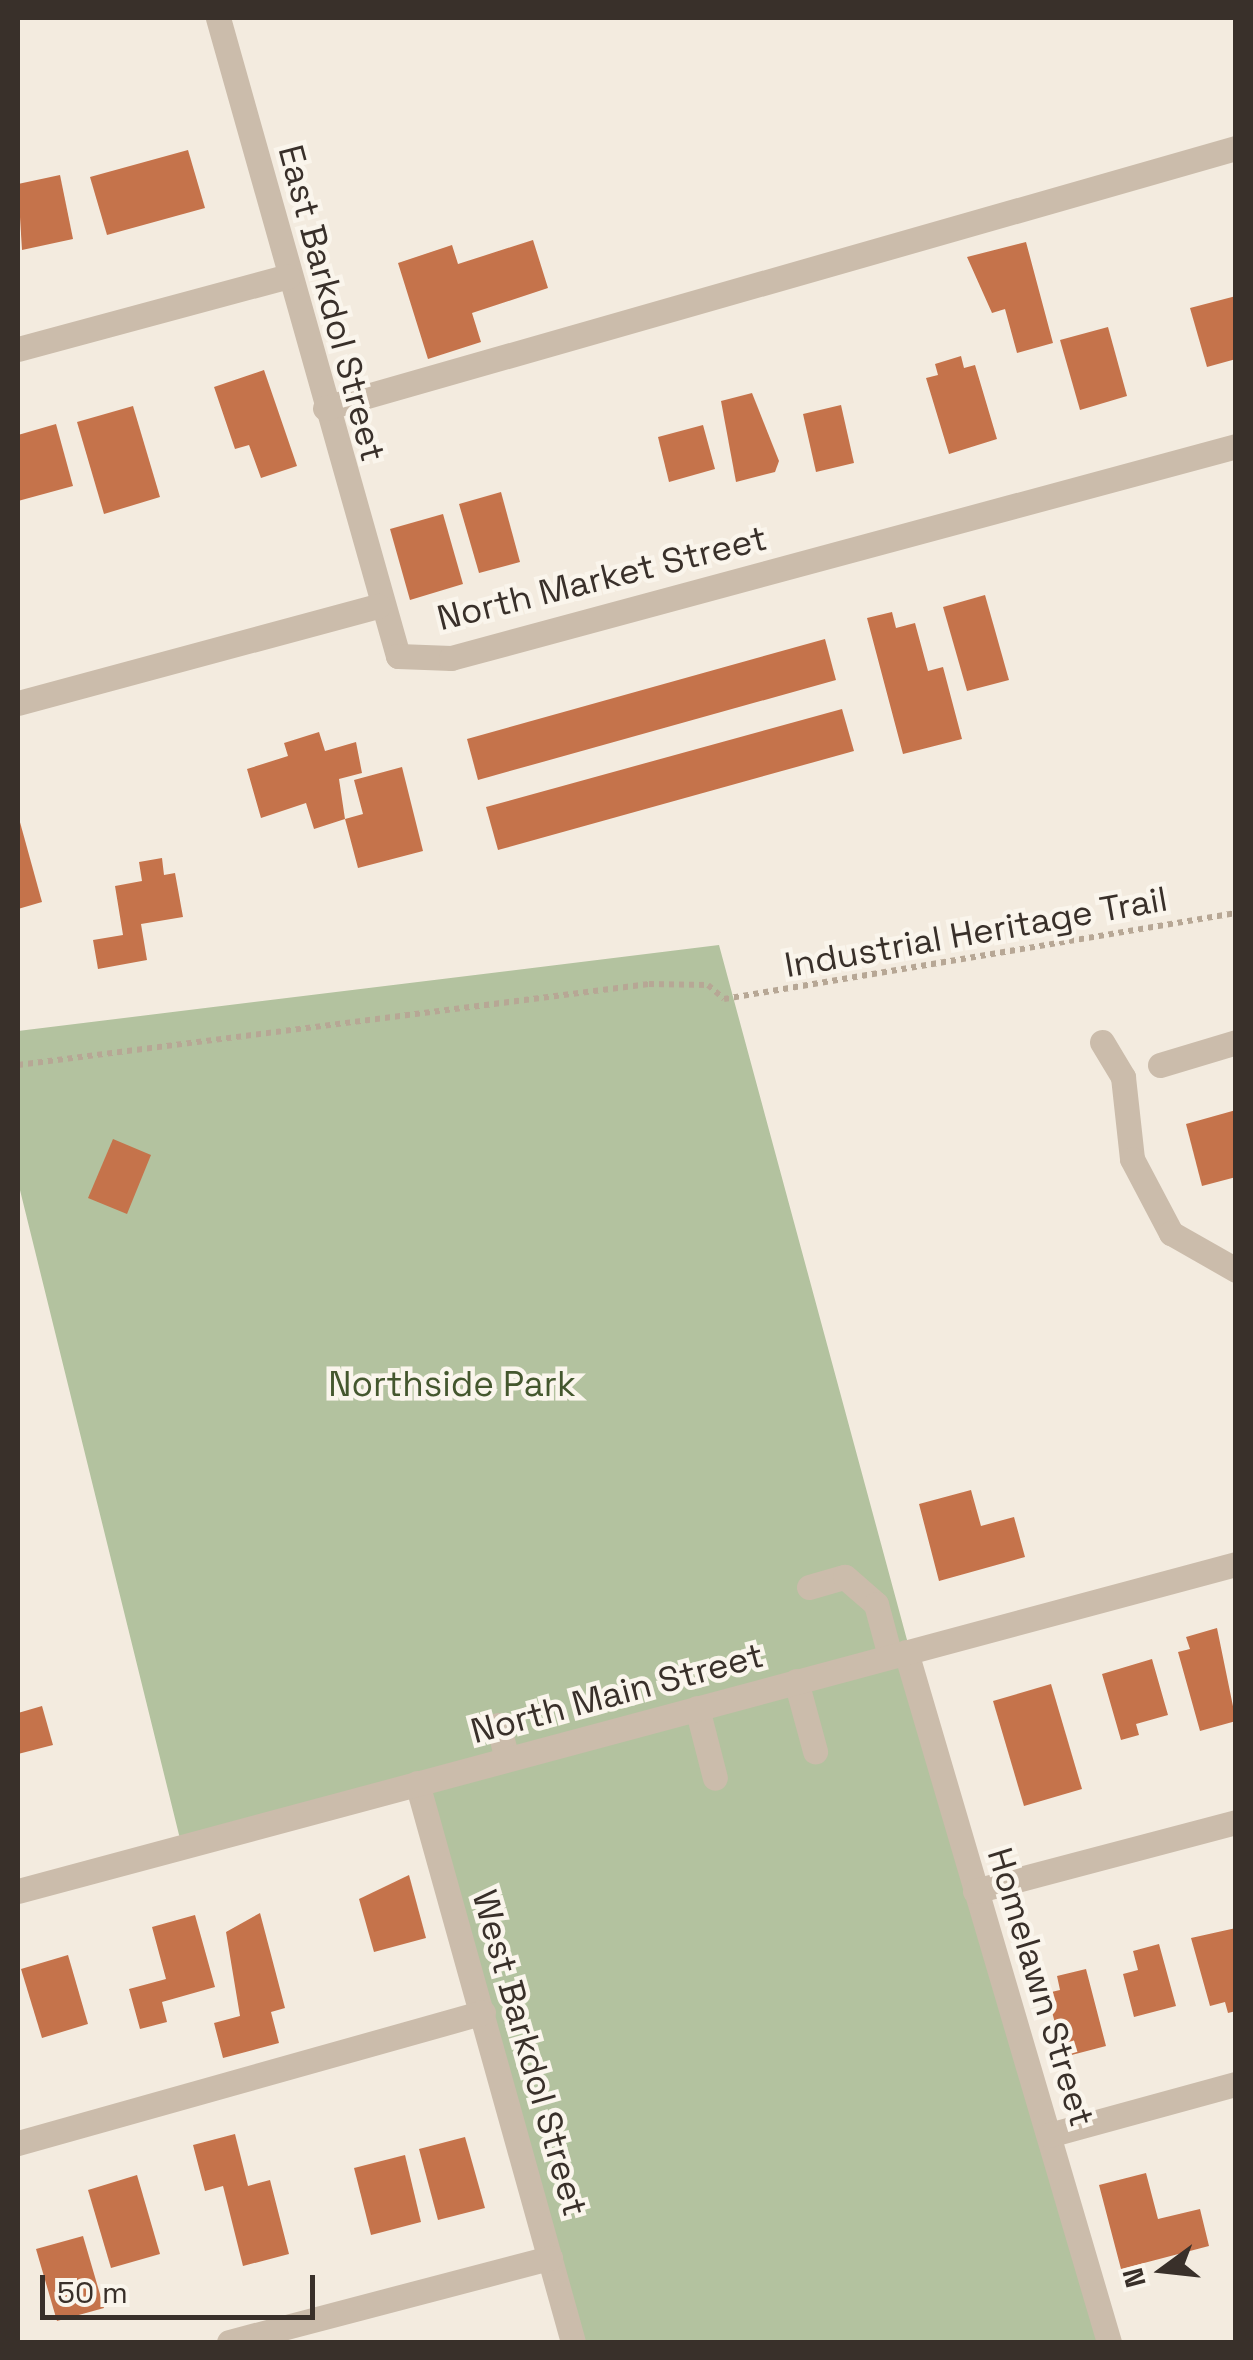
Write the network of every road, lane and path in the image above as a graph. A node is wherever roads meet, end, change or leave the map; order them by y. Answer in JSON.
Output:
{"nodes":[{"id":1,"x":218,"y":18,"type":"edge"},
{"id":2,"x":1236,"y":148,"type":"edge"},
{"id":3,"x":288,"y":276,"type":"junction"},
{"id":4,"x":18,"y":349,"type":"edge"},
{"id":5,"x":324,"y":408,"type":"junction"},
{"id":6,"x":1236,"y":446,"type":"edge"},
{"id":7,"x":378,"y":606,"type":"junction"},
{"id":8,"x":18,"y":704,"type":"edge"},
{"id":9,"x":1236,"y":913,"type":"edge"},
{"id":10,"x":1102,"y":1042,"type":"dead end"},
{"id":11,"x":1236,"y":1042,"type":"edge"},
{"id":12,"x":1160,"y":1064,"type":"dead end"},
{"id":13,"x":18,"y":1066,"type":"edge"},
{"id":14,"x":1236,"y":1270,"type":"edge"},
{"id":15,"x":1236,"y":1564,"type":"edge"},
{"id":16,"x":809,"y":1587,"type":"dead end"},
{"id":17,"x":898,"y":1654,"type":"junction"},
{"id":18,"x":796,"y":1682,"type":"junction"},
{"id":19,"x":697,"y":1708,"type":"junction"},
{"id":20,"x":498,"y":1725,"type":"dead end"},
{"id":21,"x":815,"y":1751,"type":"dead end"},
{"id":22,"x":508,"y":1759,"type":"junction"},
{"id":23,"x":715,"y":1778,"type":"dead end"},
{"id":24,"x":418,"y":1784,"type":"junction"},
{"id":25,"x":1236,"y":1822,"type":"edge"},
{"id":26,"x":18,"y":1891,"type":"edge"},
{"id":27,"x":975,"y":1891,"type":"junction"},
{"id":28,"x":483,"y":2012,"type":"junction"},
{"id":29,"x":1236,"y":2084,"type":"edge"},
{"id":30,"x":1049,"y":2134,"type":"junction"},
{"id":31,"x":18,"y":2143,"type":"edge"},
{"id":32,"x":550,"y":2258,"type":"junction"},
{"id":33,"x":229,"y":2342,"type":"edge"},
{"id":34,"x":573,"y":2342,"type":"edge"},
{"id":35,"x":1109,"y":2342,"type":"edge"}],
"edges":[{"from":1,"to":3,"type":"street","name":"East Barkdol Street"},
{"from":2,"to":5,"type":"street"},
{"from":3,"to":4,"type":"street"},
{"from":3,"to":5,"type":"street","name":"East Barkdol Street"},
{"from":5,"to":7,"type":"street","name":"East Barkdol Street"},
{"from":6,"to":7,"type":"street","name":"North Market Street"},
{"from":7,"to":8,"type":"street"},
{"from":9,"to":13,"type":"path","name":"Industrial Heritage Trail"},
{"from":10,"to":14,"type":"street"},
{"from":11,"to":12,"type":"street"},
{"from":15,"to":17,"type":"street","name":"North Main Street"},
{"from":16,"to":17,"type":"street","name":"Homelawn Street"},
{"from":17,"to":18,"type":"street","name":"North Main Street"},
{"from":17,"to":27,"type":"street","name":"Homelawn Street"},
{"from":18,"to":19,"type":"street","name":"North Main Street"},
{"from":18,"to":21,"type":"street"},
{"from":19,"to":22,"type":"street","name":"North Main Street"},
{"from":19,"to":23,"type":"street"},
{"from":20,"to":22,"type":"street"},
{"from":22,"to":24,"type":"street","name":"North Main Street"},
{"from":24,"to":26,"type":"street","name":"North Main Street"},
{"from":24,"to":28,"type":"street","name":"West Barkdol Street"},
{"from":25,"to":27,"type":"street"},
{"from":27,"to":30,"type":"street","name":"Homelawn Street"},
{"from":28,"to":31,"type":"street"},
{"from":28,"to":32,"type":"street","name":"West Barkdol Street"},
{"from":29,"to":30,"type":"street"},
{"from":30,"to":35,"type":"street","name":"Homelawn Street"},
{"from":32,"to":33,"type":"street"},
{"from":32,"to":34,"type":"street","name":"West Barkdol Street"}]}
